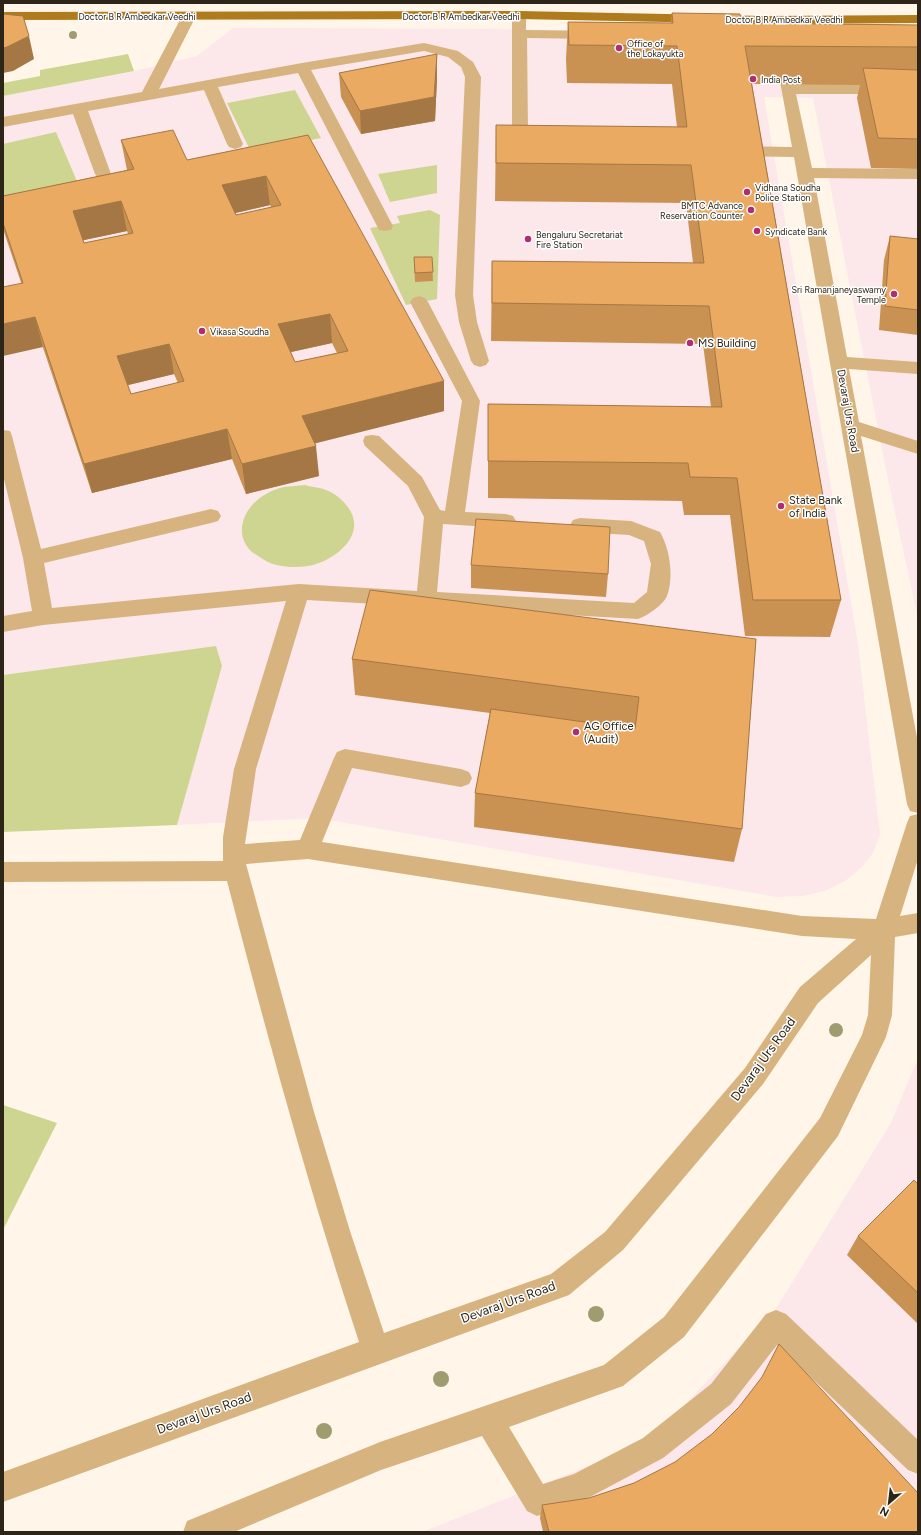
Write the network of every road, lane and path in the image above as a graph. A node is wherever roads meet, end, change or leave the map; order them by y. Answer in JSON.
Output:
{"nodes":[{"id":1,"x":519,"y":15,"type":"junction"},
{"id":2,"x":3,"y":16,"type":"edge"},
{"id":3,"x":189,"y":16,"type":"junction"},
{"id":4,"x":918,"y":19,"type":"edge"},
{"id":5,"x":777,"y":30,"type":"junction"},
{"id":6,"x":520,"y":34,"type":"junction"},
{"id":7,"x":614,"y":36,"type":"edge"},
{"id":8,"x":302,"y":67,"type":"junction"},
{"id":9,"x":209,"y":84,"type":"junction"},
{"id":10,"x":788,"y":89,"type":"junction"},
{"id":11,"x":918,"y":89,"type":"edge"},
{"id":12,"x":148,"y":95,"type":"junction"},
{"id":13,"x":79,"y":108,"type":"junction"},
{"id":14,"x":3,"y":122,"type":"edge"},
{"id":15,"x":235,"y":144,"type":"dead end"},
{"id":16,"x":548,"y":146,"type":"edge"},
{"id":17,"x":723,"y":151,"type":"edge"},
{"id":18,"x":801,"y":152,"type":"junction"},
{"id":19,"x":805,"y":173,"type":"junction"},
{"id":20,"x":103,"y":174,"type":"edge"},
{"id":21,"x":918,"y":174,"type":"edge"},
{"id":22,"x":385,"y":226,"type":"dead end"},
{"id":23,"x":419,"y":302,"type":"dead end"},
{"id":24,"x":480,"y":361,"type":"dead end"},
{"id":25,"x":839,"y":362,"type":"junction"},
{"id":26,"x":918,"y":368,"type":"edge"},
{"id":27,"x":850,"y":426,"type":"junction"},
{"id":28,"x":3,"y":436,"type":"edge"},
{"id":29,"x":372,"y":441,"type":"dead end"},
{"id":30,"x":918,"y":448,"type":"edge"},
{"id":31,"x":211,"y":516,"type":"dead end"},
{"id":32,"x":434,"y":517,"type":"junction"},
{"id":33,"x":454,"y":518,"type":"junction"},
{"id":34,"x":523,"y":522,"type":"edge"},
{"id":35,"x":562,"y":524,"type":"edge"},
{"id":36,"x":33,"y":558,"type":"junction"},
{"id":37,"x":299,"y":592,"type":"junction"},
{"id":38,"x":426,"y":599,"type":"junction"},
{"id":39,"x":43,"y":618,"type":"junction"},
{"id":40,"x":3,"y":624,"type":"edge"},
{"id":41,"x":461,"y":778,"type":"dead end"},
{"id":42,"x":918,"y":804,"type":"edge"},
{"id":43,"x":918,"y":823,"type":"edge"},
{"id":44,"x":308,"y":849,"type":"junction"},
{"id":45,"x":234,"y":863,"type":"junction"},
{"id":46,"x":3,"y":872,"type":"edge"},
{"id":47,"x":918,"y":923,"type":"edge"},
{"id":48,"x":884,"y":929,"type":"junction"},
{"id":49,"x":376,"y":1350,"type":"junction"},
{"id":50,"x":488,"y":1420,"type":"junction"},
{"id":51,"x":918,"y":1460,"type":"edge"},
{"id":52,"x":3,"y":1487,"type":"edge"},
{"id":53,"x":198,"y":1532,"type":"edge"}],
"edges":[{"from":1,"to":3,"type":"main road","name":"Doctor B R Ambedkar Veedhi"},
{"from":1,"to":5,"type":"main road","name":"Doctor B R Ambedkar Veedhi"},
{"from":1,"to":6,"type":"street"},
{"from":2,"to":3,"type":"main road","name":"Doctor B R Ambedkar Veedhi"},
{"from":3,"to":12,"type":"street"},
{"from":4,"to":5,"type":"main road","name":"Doctor B R Ambedkar Veedhi"},
{"from":5,"to":10,"type":"street","name":"Devaraj Urs Road"},
{"from":6,"to":7,"type":"street"},
{"from":6,"to":16,"type":"street"},
{"from":8,"to":9,"type":"street"},
{"from":8,"to":22,"type":"street"},
{"from":8,"to":24,"type":"street"},
{"from":9,"to":12,"type":"street"},
{"from":9,"to":15,"type":"street"},
{"from":10,"to":11,"type":"street"},
{"from":10,"to":18,"type":"street","name":"Devaraj Urs Road"},
{"from":12,"to":13,"type":"street"},
{"from":13,"to":14,"type":"street"},
{"from":13,"to":20,"type":"street"},
{"from":17,"to":18,"type":"street"},
{"from":18,"to":19,"type":"street","name":"Devaraj Urs Road"},
{"from":19,"to":21,"type":"street"},
{"from":19,"to":25,"type":"street","name":"Devaraj Urs Road"},
{"from":23,"to":33,"type":"street"},
{"from":25,"to":26,"type":"street"},
{"from":25,"to":27,"type":"street","name":"Devaraj Urs Road"},
{"from":27,"to":30,"type":"street"},
{"from":27,"to":42,"type":"street","name":"Devaraj Urs Road"},
{"from":28,"to":36,"type":"street"},
{"from":29,"to":32,"type":"street"},
{"from":31,"to":36,"type":"street"},
{"from":32,"to":33,"type":"street"},
{"from":32,"to":38,"type":"street"},
{"from":33,"to":34,"type":"street"},
{"from":35,"to":38,"type":"street"},
{"from":36,"to":39,"type":"street"},
{"from":37,"to":38,"type":"street"},
{"from":37,"to":39,"type":"street"},
{"from":37,"to":45,"type":"street"},
{"from":39,"to":40,"type":"street"},
{"from":41,"to":44,"type":"street"},
{"from":43,"to":48,"type":"street"},
{"from":44,"to":45,"type":"street"},
{"from":44,"to":48,"type":"street"},
{"from":45,"to":46,"type":"street"},
{"from":45,"to":49,"type":"street"},
{"from":47,"to":48,"type":"street"},
{"from":48,"to":49,"type":"street","name":"Devaraj Urs Road"},
{"from":48,"to":50,"type":"street"},
{"from":49,"to":52,"type":"street","name":"Devaraj Urs Road"},
{"from":50,"to":51,"type":"street"},
{"from":50,"to":53,"type":"street"}]}
